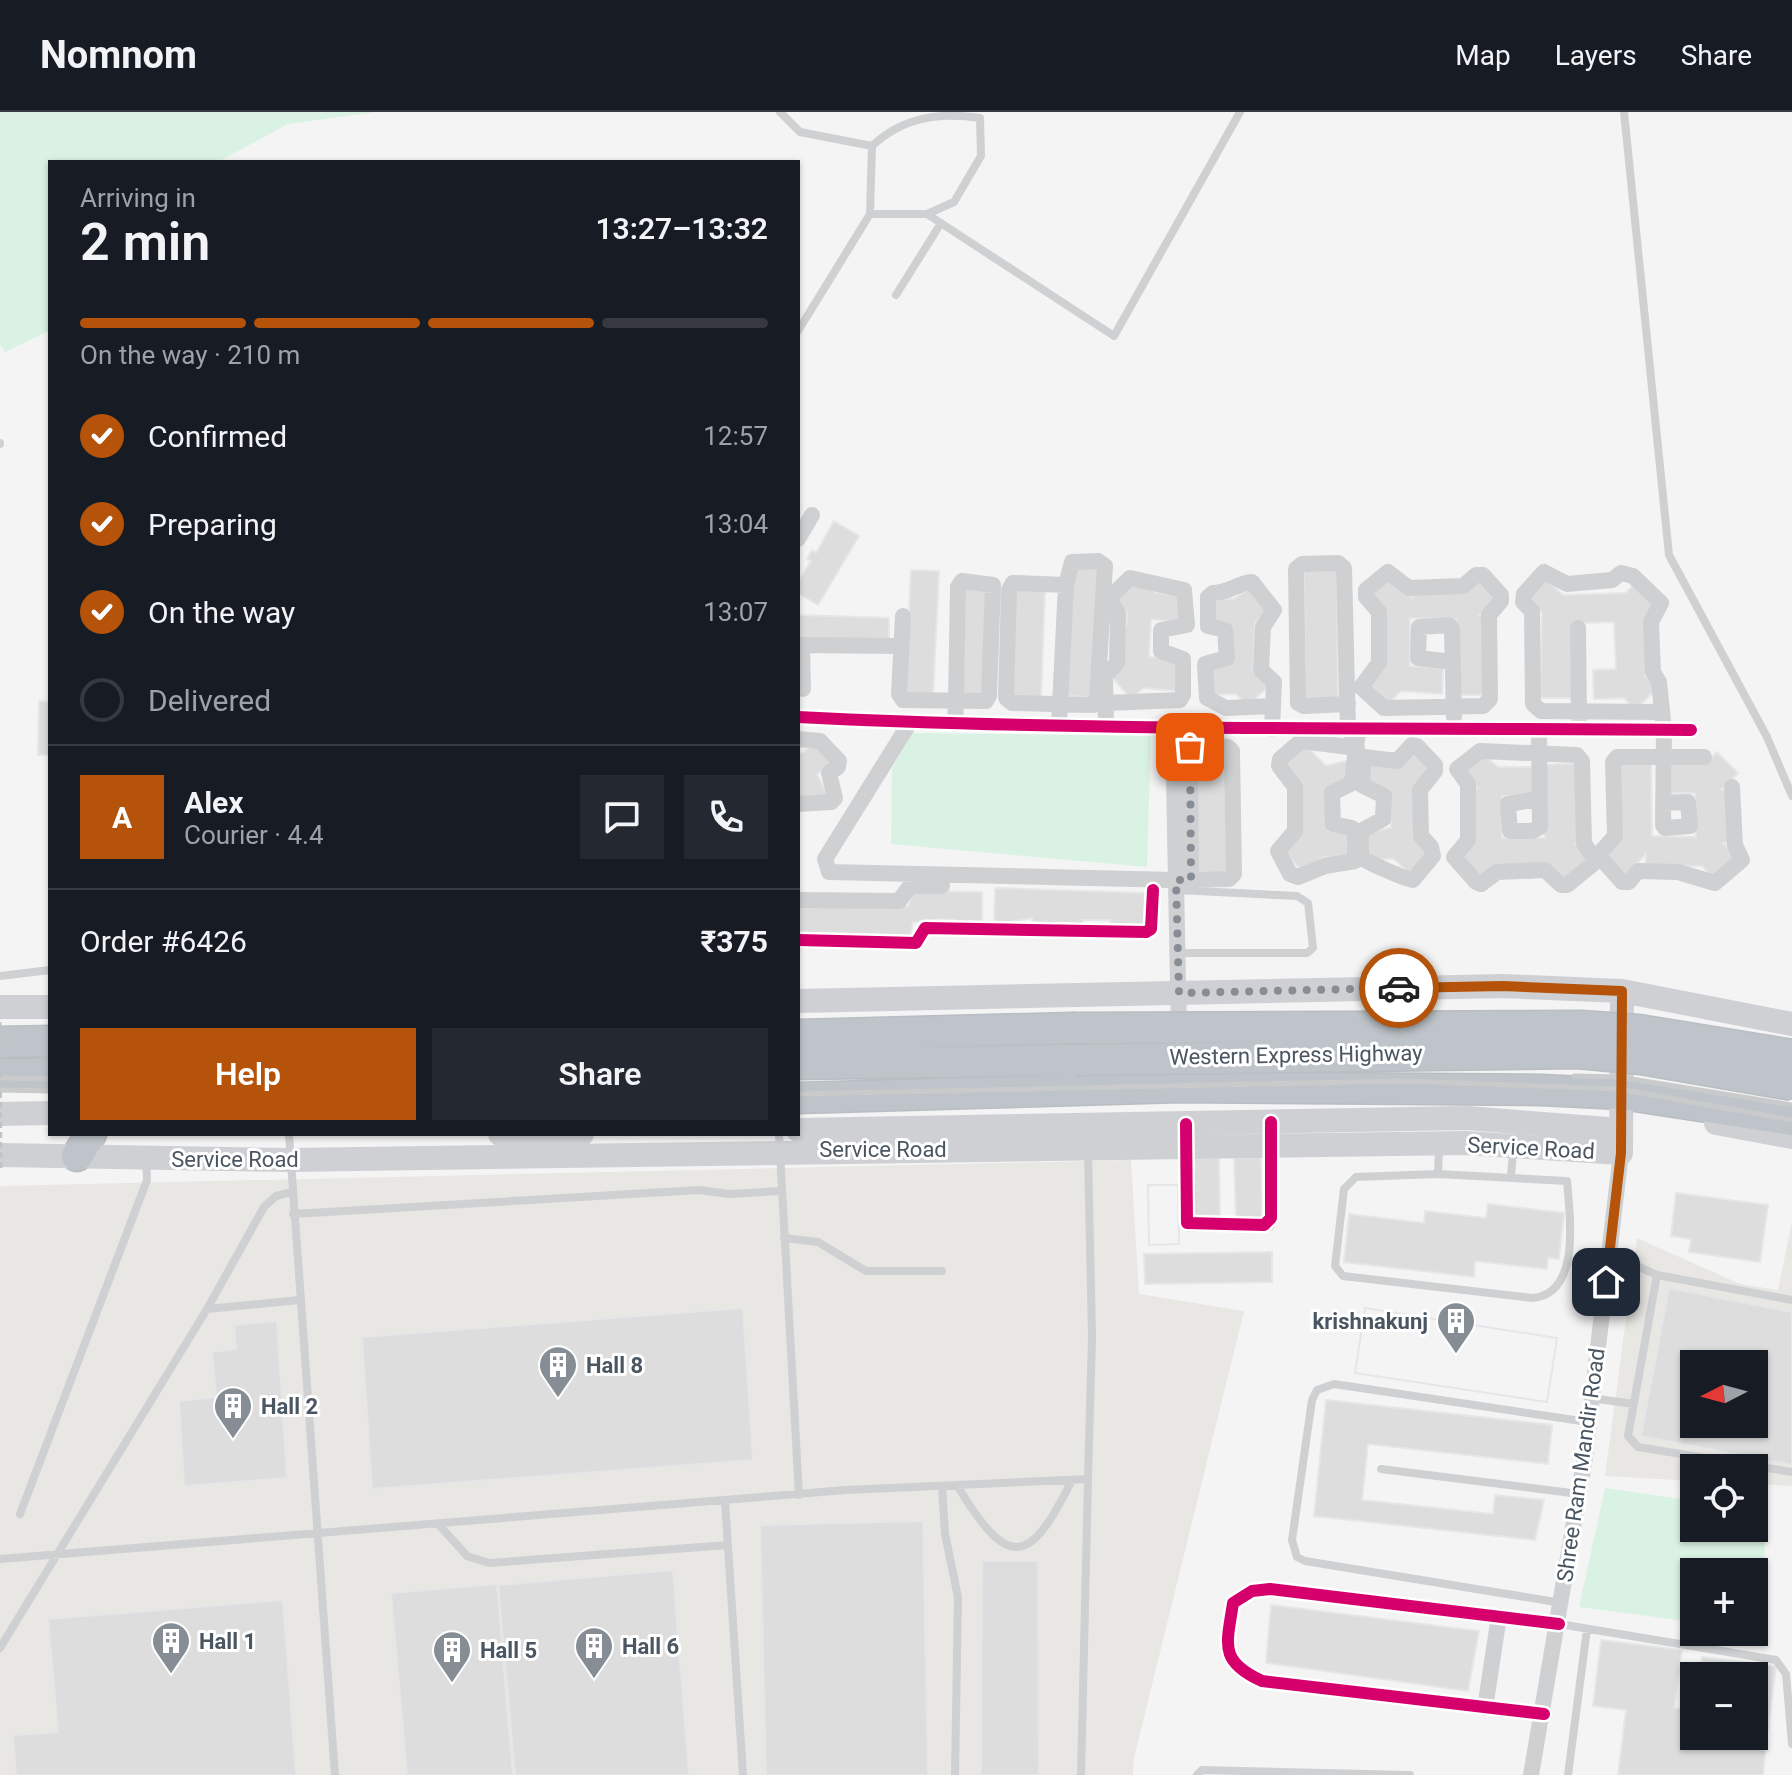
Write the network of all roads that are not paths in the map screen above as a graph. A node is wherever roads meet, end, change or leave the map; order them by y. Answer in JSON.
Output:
{"nodes":[{"id":1,"x":780,"y":112,"type":"edge"},
{"id":2,"x":1240,"y":112,"type":"edge"},
{"id":3,"x":1624,"y":112,"type":"edge"},
{"id":4,"x":982,"y":115,"type":"edge"},
{"id":5,"x":872,"y":146,"type":"junction"},
{"id":6,"x":870,"y":214,"type":"junction"},
{"id":7,"x":927,"y":214,"type":"junction"},
{"id":8,"x":941,"y":223,"type":"junction"},
{"id":9,"x":896,"y":295,"type":"dead end"},
{"id":10,"x":800,"y":328,"type":"edge"},
{"id":11,"x":812,"y":515,"type":"dead end"},
{"id":12,"x":800,"y":533,"type":"edge"},
{"id":13,"x":1066,"y":585,"type":"junction"},
{"id":14,"x":903,"y":616,"type":"dead end"},
{"id":15,"x":1578,"y":628,"type":"dead end"},
{"id":16,"x":800,"y":645,"type":"edge"},
{"id":17,"x":901,"y":646,"type":"junction"},
{"id":18,"x":1453,"y":662,"type":"dead end"},
{"id":19,"x":803,"y":689,"type":"dead end"},
{"id":20,"x":956,"y":701,"type":"junction"},
{"id":21,"x":1106,"y":703,"type":"junction"},
{"id":22,"x":1060,"y":704,"type":"junction"},
{"id":23,"x":1348,"y":704,"type":"junction"},
{"id":24,"x":1273,"y":706,"type":"junction"},
{"id":25,"x":1454,"y":708,"type":"junction"},
{"id":26,"x":1578,"y":711,"type":"junction"},
{"id":27,"x":1661,"y":712,"type":"junction"},
{"id":28,"x":800,"y":717,"type":"edge"},
{"id":29,"x":909,"y":724,"type":"junction"},
{"id":30,"x":955,"y":724,"type":"junction"},
{"id":31,"x":1059,"y":726,"type":"junction"},
{"id":32,"x":1106,"y":727,"type":"junction"},
{"id":33,"x":1173,"y":728,"type":"junction"},
{"id":34,"x":1272,"y":729,"type":"junction"},
{"id":35,"x":1539,"y":730,"type":"junction"},
{"id":36,"x":1578,"y":730,"type":"junction"},
{"id":37,"x":1664,"y":730,"type":"junction"},
{"id":38,"x":1691,"y":730,"type":"dead end"},
{"id":39,"x":1357,"y":731,"type":"junction"},
{"id":40,"x":1454,"y":731,"type":"junction"},
{"id":41,"x":800,"y":739,"type":"edge"},
{"id":42,"x":1360,"y":753,"type":"junction"},
{"id":43,"x":1539,"y":754,"type":"junction"},
{"id":44,"x":1664,"y":757,"type":"junction"},
{"id":45,"x":1704,"y":757,"type":"dead end"},
{"id":46,"x":1732,"y":787,"type":"dead end"},
{"id":47,"x":1792,"y":796,"type":"edge"},
{"id":48,"x":1539,"y":799,"type":"dead end"},
{"id":49,"x":1663,"y":803,"type":"dead end"},
{"id":50,"x":800,"y":804,"type":"edge"},
{"id":51,"x":1181,"y":883,"type":"junction"},
{"id":52,"x":1153,"y":890,"type":"junction"},
{"id":53,"x":800,"y":900,"type":"edge"},
{"id":54,"x":800,"y":940,"type":"edge"},
{"id":55,"x":1177,"y":953,"type":"junction"},
{"id":56,"x":48,"y":970,"type":"edge"},
{"id":57,"x":0,"y":976,"type":"edge"},
{"id":58,"x":1622,"y":991,"type":"junction"},
{"id":59,"x":1179,"y":993,"type":"junction"},
{"id":60,"x":800,"y":1001,"type":"edge"},
{"id":61,"x":0,"y":1007,"type":"edge"},
{"id":62,"x":48,"y":1007,"type":"edge"},
{"id":63,"x":1792,"y":1024,"type":"edge"},
{"id":64,"x":800,"y":1035,"type":"edge"},
{"id":65,"x":48,"y":1041,"type":"edge"},
{"id":66,"x":0,"y":1042,"type":"edge"},
{"id":67,"x":1792,"y":1055,"type":"edge"},
{"id":68,"x":800,"y":1064,"type":"edge"},
{"id":69,"x":0,"y":1074,"type":"edge"},
{"id":70,"x":48,"y":1074,"type":"edge"},
{"id":71,"x":1792,"y":1085,"type":"edge"},
{"id":72,"x":1179,"y":1087,"type":"junction"},
{"id":73,"x":800,"y":1098,"type":"edge"},
{"id":74,"x":800,"y":1108,"type":"edge"},
{"id":75,"x":48,"y":1113,"type":"edge"},
{"id":76,"x":0,"y":1114,"type":"edge"},
{"id":77,"x":1440,"y":1118,"type":"junction"},
{"id":78,"x":1792,"y":1120,"type":"edge"},
{"id":79,"x":1622,"y":1121,"type":"junction"},
{"id":80,"x":1271,"y":1122,"type":"junction"},
{"id":81,"x":800,"y":1130,"type":"edge"},
{"id":82,"x":1513,"y":1133,"type":"junction"},
{"id":83,"x":289,"y":1136,"type":"edge"},
{"id":84,"x":508,"y":1136,"type":"edge"},
{"id":85,"x":575,"y":1136,"type":"edge"},
{"id":86,"x":1123,"y":1136,"type":"junction"},
{"id":87,"x":1792,"y":1137,"type":"edge"},
{"id":88,"x":857,"y":1139,"type":"junction"},
{"id":89,"x":779,"y":1142,"type":"edge"},
{"id":90,"x":1185,"y":1142,"type":"junction"},
{"id":91,"x":1439,"y":1144,"type":"junction"},
{"id":92,"x":84,"y":1145,"type":"edge"},
{"id":93,"x":543,"y":1145,"type":"edge"},
{"id":94,"x":1088,"y":1148,"type":"junction"},
{"id":95,"x":1271,"y":1151,"type":"junction"},
{"id":96,"x":146,"y":1159,"type":"junction"},
{"id":97,"x":289,"y":1160,"type":"junction"},
{"id":98,"x":1,"y":1163,"type":"edge"},
{"id":99,"x":1438,"y":1174,"type":"junction"},
{"id":100,"x":1511,"y":1177,"type":"junction"},
{"id":101,"x":781,"y":1191,"type":"junction"},
{"id":102,"x":292,"y":1192,"type":"junction"},
{"id":103,"x":293,"y":1214,"type":"junction"},
{"id":104,"x":784,"y":1238,"type":"junction"},
{"id":105,"x":1610,"y":1254,"type":"junction"},
{"id":106,"x":942,"y":1271,"type":"dead end"},
{"id":107,"x":1657,"y":1275,"type":"junction"},
{"id":108,"x":299,"y":1300,"type":"junction"},
{"id":109,"x":1792,"y":1300,"type":"edge"},
{"id":110,"x":207,"y":1309,"type":"junction"},
{"id":111,"x":1590,"y":1397,"type":"junction"},
{"id":112,"x":1634,"y":1404,"type":"junction"},
{"id":113,"x":1588,"y":1422,"type":"junction"},
{"id":114,"x":1381,"y":1469,"type":"dead end"},
{"id":115,"x":1792,"y":1472,"type":"edge"},
{"id":116,"x":1088,"y":1479,"type":"junction"},
{"id":117,"x":1072,"y":1480,"type":"junction"},
{"id":118,"x":957,"y":1485,"type":"junction"},
{"id":119,"x":942,"y":1486,"type":"junction"},
{"id":120,"x":1580,"y":1494,"type":"junction"},
{"id":121,"x":799,"y":1495,"type":"junction"},
{"id":122,"x":725,"y":1501,"type":"junction"},
{"id":123,"x":20,"y":1514,"type":"dead end"},
{"id":124,"x":439,"y":1525,"type":"junction"},
{"id":125,"x":316,"y":1535,"type":"junction"},
{"id":126,"x":728,"y":1545,"type":"junction"},
{"id":127,"x":53,"y":1555,"type":"junction"},
{"id":128,"x":0,"y":1559,"type":"edge"},
{"id":129,"x":1562,"y":1603,"type":"junction"},
{"id":130,"x":1499,"y":1616,"type":"junction"},
{"id":131,"x":1559,"y":1624,"type":"junction"},
{"id":132,"x":1587,"y":1629,"type":"junction"},
{"id":133,"x":1585,"y":1646,"type":"junction"},
{"id":134,"x":0,"y":1648,"type":"edge"},
{"id":135,"x":1597,"y":1648,"type":"dead end"},
{"id":136,"x":1485,"y":1708,"type":"junction"},
{"id":137,"x":1544,"y":1714,"type":"junction"},
{"id":138,"x":1792,"y":1744,"type":"edge"},
{"id":139,"x":335,"y":1775,"type":"edge"},
{"id":140,"x":743,"y":1775,"type":"edge"},
{"id":141,"x":955,"y":1775,"type":"edge"},
{"id":142,"x":1081,"y":1775,"type":"edge"},
{"id":143,"x":1197,"y":1775,"type":"edge"},
{"id":144,"x":1410,"y":1775,"type":"edge"},
{"id":145,"x":1531,"y":1775,"type":"edge"},
{"id":146,"x":1568,"y":1775,"type":"edge"}],
"edges":[{"from":1,"to":5,"type":"lane"},
{"from":2,"to":8,"type":"lane"},
{"from":3,"to":47,"type":"lane"},
{"from":4,"to":5,"type":"lane"},
{"from":4,"to":7,"type":"lane"},
{"from":5,"to":6,"type":"lane"},
{"from":6,"to":7,"type":"lane"},
{"from":6,"to":10,"type":"lane"},
{"from":7,"to":8,"type":"lane"},
{"from":8,"to":9,"type":"lane"},
{"from":11,"to":12,"type":"street"},
{"from":13,"to":22,"type":"street"},
{"from":13,"to":22,"type":"street"},
{"from":13,"to":22,"type":"street"},
{"from":14,"to":17,"type":"street"},
{"from":15,"to":26,"type":"street"},
{"from":16,"to":17,"type":"street"},
{"from":16,"to":19,"type":"street"},
{"from":17,"to":20,"type":"street"},
{"from":18,"to":25,"type":"street"},
{"from":20,"to":20,"type":"street"},
{"from":20,"to":30,"type":"street"},
{"from":21,"to":21,"type":"street"},
{"from":21,"to":32,"type":"street"},
{"from":22,"to":31,"type":"street"},
{"from":23,"to":23,"type":"street"},
{"from":23,"to":39,"type":"street"},
{"from":24,"to":24,"type":"street"},
{"from":24,"to":34,"type":"street"},
{"from":25,"to":25,"type":"street"},
{"from":25,"to":40,"type":"street"},
{"from":26,"to":27,"type":"street"},
{"from":26,"to":27,"type":"street"},
{"from":26,"to":36,"type":"street"},
{"from":27,"to":37,"type":"street"},
{"from":28,"to":29,"type":"street"},
{"from":29,"to":30,"type":"street"},
{"from":29,"to":51,"type":"street"},
{"from":30,"to":31,"type":"street"},
{"from":31,"to":32,"type":"street"},
{"from":32,"to":33,"type":"street"},
{"from":33,"to":34,"type":"street"},
{"from":33,"to":51,"type":"street"},
{"from":34,"to":39,"type":"street"},
{"from":35,"to":36,"type":"street"},
{"from":35,"to":40,"type":"street"},
{"from":35,"to":43,"type":"street"},
{"from":36,"to":37,"type":"street"},
{"from":37,"to":38,"type":"street"},
{"from":37,"to":44,"type":"street"},
{"from":39,"to":40,"type":"street"},
{"from":39,"to":42,"type":"street"},
{"from":41,"to":50,"type":"street"},
{"from":42,"to":42,"type":"street"},
{"from":42,"to":42,"type":"street"},
{"from":43,"to":43,"type":"street"},
{"from":43,"to":48,"type":"street"},
{"from":44,"to":45,"type":"street"},
{"from":44,"to":46,"type":"street"},
{"from":44,"to":49,"type":"street"},
{"from":51,"to":51,"type":"street"},
{"from":51,"to":52,"type":"street"},
{"from":51,"to":55,"type":"street"},
{"from":51,"to":55,"type":"lane"},
{"from":52,"to":53,"type":"street"},
{"from":52,"to":54,"type":"street"},
{"from":55,"to":59,"type":"street"},
{"from":56,"to":57,"type":"lane"},
{"from":58,"to":59,"type":"main road"},
{"from":58,"to":63,"type":"main road"},
{"from":58,"to":79,"type":"main road"},
{"from":59,"to":60,"type":"main road"},
{"from":59,"to":72,"type":"street"},
{"from":61,"to":62,"type":"main road"},
{"from":64,"to":67,"type":"highway","name":"Western Express Highway","bridge":true},
{"from":65,"to":66,"type":"highway"},
{"from":68,"to":71,"type":"highway","name":"Western Express Highway","bridge":true},
{"from":69,"to":70,"type":"highway"},
{"from":72,"to":73,"type":"highway"},
{"from":72,"to":79,"type":"highway"},
{"from":74,"to":79,"type":"main road"},
{"from":75,"to":76,"type":"main road"},
{"from":77,"to":80,"type":"main road"},
{"from":77,"to":82,"type":"main road"},
{"from":77,"to":91,"type":"lane"},
{"from":78,"to":79,"type":"highway"},
{"from":79,"to":82,"type":"main road","name":"Service Road"},
{"from":79,"to":87,"type":"main road"},
{"from":79,"to":105,"type":"street","name":"Shree Ram Mandir Road"},
{"from":80,"to":90,"type":"main road"},
{"from":80,"to":95,"type":"street"},
{"from":81,"to":88,"type":"main road"},
{"from":82,"to":91,"type":"main road","name":"Service Road"},
{"from":82,"to":100,"type":"lane"},
{"from":83,"to":97,"type":"lane"},
{"from":84,"to":93,"type":"main road"},
{"from":85,"to":93,"type":"main road"},
{"from":86,"to":88,"type":"main road"},
{"from":86,"to":90,"type":"main road","name":"Service Road"},
{"from":86,"to":94,"type":"main road","name":"Service Road"},
{"from":88,"to":89,"type":"main road","name":"Service Road"},
{"from":88,"to":94,"type":"main road","name":"Service Road"},
{"from":89,"to":93,"type":"main road","name":"Service Road"},
{"from":89,"to":101,"type":"lane"},
{"from":90,"to":95,"type":"main road","name":"Service Road"},
{"from":90,"to":95,"type":"street"},
{"from":91,"to":95,"type":"main road","name":"Service Road"},
{"from":91,"to":99,"type":"lane"},
{"from":92,"to":96,"type":"main road","name":"Service Road"},
{"from":92,"to":98,"type":"main road","name":"Service Road"},
{"from":93,"to":97,"type":"main road","name":"Service Road"},
{"from":94,"to":116,"type":"lane"},
{"from":96,"to":97,"type":"main road","name":"Service Road"},
{"from":96,"to":123,"type":"lane"},
{"from":97,"to":102,"type":"lane"},
{"from":99,"to":100,"type":"lane"},
{"from":99,"to":100,"type":"lane"},
{"from":101,"to":103,"type":"lane"},
{"from":101,"to":104,"type":"lane"},
{"from":102,"to":103,"type":"lane"},
{"from":102,"to":110,"type":"lane"},
{"from":103,"to":108,"type":"lane"},
{"from":104,"to":106,"type":"lane"},
{"from":104,"to":121,"type":"lane"},
{"from":105,"to":107,"type":"lane"},
{"from":105,"to":111,"type":"street","name":"Shree Ram Mandir Road"},
{"from":107,"to":109,"type":"lane"},
{"from":107,"to":112,"type":"lane"},
{"from":108,"to":110,"type":"lane"},
{"from":108,"to":125,"type":"lane"},
{"from":110,"to":127,"type":"lane"},
{"from":111,"to":112,"type":"lane"},
{"from":111,"to":113,"type":"street","name":"Shree Ram Mandir Road"},
{"from":112,"to":115,"type":"lane"},
{"from":113,"to":120,"type":"street","name":"Shree Ram Mandir Road"},
{"from":113,"to":129,"type":"lane"},
{"from":114,"to":120,"type":"lane"},
{"from":116,"to":117,"type":"lane"},
{"from":116,"to":142,"type":"lane"},
{"from":117,"to":118,"type":"lane"},
{"from":117,"to":118,"type":"lane"},
{"from":118,"to":119,"type":"lane"},
{"from":119,"to":121,"type":"lane"},
{"from":119,"to":141,"type":"lane"},
{"from":120,"to":129,"type":"street","name":"Shree Ram Mandir Road"},
{"from":121,"to":122,"type":"lane"},
{"from":122,"to":124,"type":"lane"},
{"from":122,"to":126,"type":"lane"},
{"from":124,"to":125,"type":"lane"},
{"from":124,"to":126,"type":"lane"},
{"from":125,"to":127,"type":"lane"},
{"from":125,"to":139,"type":"lane"},
{"from":126,"to":140,"type":"lane"},
{"from":127,"to":128,"type":"lane"},
{"from":127,"to":134,"type":"lane"},
{"from":129,"to":131,"type":"street","name":"Shree Ram Mandir Road"},
{"from":130,"to":131,"type":"street"},
{"from":130,"to":136,"type":"street"},
{"from":130,"to":136,"type":"street"},
{"from":131,"to":132,"type":"lane"},
{"from":131,"to":137,"type":"street","name":"Shree Ram Mandir Road"},
{"from":132,"to":133,"type":"lane"},
{"from":132,"to":138,"type":"lane"},
{"from":133,"to":135,"type":"lane"},
{"from":133,"to":146,"type":"lane"},
{"from":136,"to":137,"type":"street"},
{"from":137,"to":145,"type":"street","name":"Shree Ram Mandir Road"},
{"from":143,"to":144,"type":"lane"}]}
